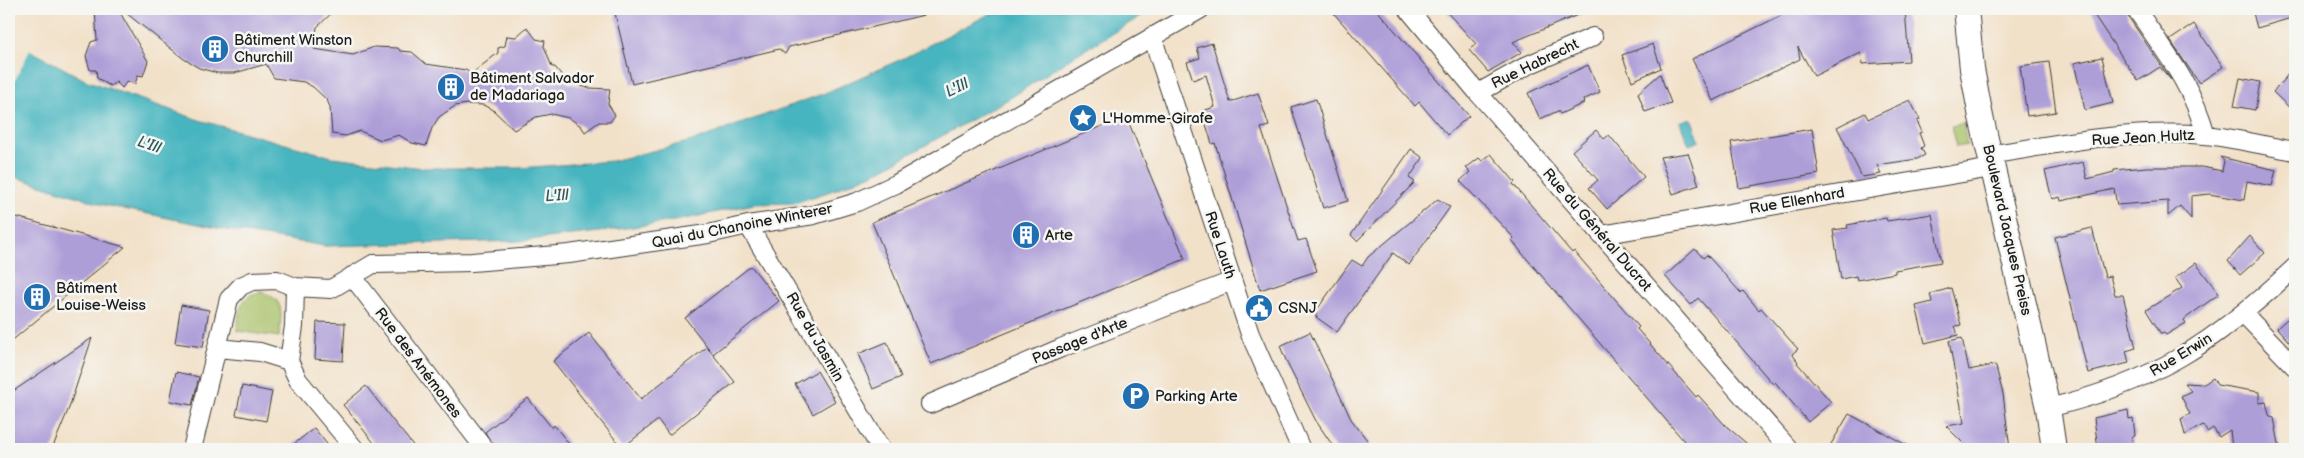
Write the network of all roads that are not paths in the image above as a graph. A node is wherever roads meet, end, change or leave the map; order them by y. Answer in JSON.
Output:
{"nodes":[{"id":1,"x":1201,"y":9,"type":"edge"},
{"id":2,"x":1408,"y":9,"type":"edge"},
{"id":3,"x":1966,"y":9,"type":"edge"},
{"id":4,"x":2136,"y":9,"type":"edge"},
{"id":5,"x":1152,"y":36,"type":"junction"},
{"id":6,"x":1593,"y":37,"type":"dead end"},
{"id":7,"x":1478,"y":93,"type":"junction"},
{"id":8,"x":2206,"y":135,"type":"junction"},
{"id":9,"x":2295,"y":151,"type":"edge"},
{"id":10,"x":1991,"y":162,"type":"junction"},
{"id":11,"x":748,"y":224,"type":"junction"},
{"id":12,"x":1601,"y":235,"type":"junction"},
{"id":13,"x":2295,"y":268,"type":"edge"},
{"id":14,"x":352,"y":276,"type":"junction"},
{"id":15,"x":1232,"y":281,"type":"junction"},
{"id":16,"x":295,"y":286,"type":"junction"},
{"id":17,"x":2244,"y":313,"type":"junction"},
{"id":18,"x":217,"y":348,"type":"junction"},
{"id":19,"x":289,"y":361,"type":"junction"},
{"id":20,"x":2295,"y":367,"type":"edge"},
{"id":21,"x":930,"y":404,"type":"dead end"},
{"id":22,"x":2048,"y":408,"type":"junction"},
{"id":23,"x":192,"y":449,"type":"edge"},
{"id":24,"x":355,"y":449,"type":"edge"},
{"id":25,"x":485,"y":449,"type":"edge"},
{"id":26,"x":881,"y":449,"type":"edge"},
{"id":27,"x":1302,"y":449,"type":"edge"},
{"id":28,"x":1789,"y":449,"type":"edge"},
{"id":29,"x":2054,"y":449,"type":"edge"}],
"edges":[{"from":1,"to":5,"type":"street","name":"Quai du Chanoine Winterer"},
{"from":2,"to":7,"type":"street","name":"Rue du Général Ducrot"},
{"from":3,"to":10,"type":"main road","name":"Boulevard Jacques Preiss"},
{"from":4,"to":8,"type":"street"},
{"from":5,"to":11,"type":"street","name":"Quai du Chanoine Winterer"},
{"from":5,"to":15,"type":"street","name":"Rue Lauth"},
{"from":6,"to":7,"type":"street","name":"Rue Habrecht"},
{"from":7,"to":12,"type":"street","name":"Rue du Général Ducrot"},
{"from":8,"to":9,"type":"street","name":"Rue Jean Hultz"},
{"from":8,"to":10,"type":"street","name":"Rue Jean Hultz"},
{"from":10,"to":12,"type":"street","name":"Rue Ellenhard"},
{"from":10,"to":22,"type":"main road","name":"Boulevard Jacques Preiss"},
{"from":11,"to":14,"type":"street","name":"Quai du Chanoine Winterer"},
{"from":11,"to":26,"type":"street","name":"Rue du Jasmin"},
{"from":12,"to":28,"type":"street","name":"Rue du Général Ducrot"},
{"from":13,"to":17,"type":"street","name":"Rue Erwin"},
{"from":14,"to":16,"type":"street","name":"Quai du Chanoine Winterer"},
{"from":14,"to":25,"type":"street","name":"Rue des Anémones"},
{"from":15,"to":21,"type":"street","name":"Passage d'Arte"},
{"from":15,"to":27,"type":"street","name":"Rue Lauth"},
{"from":16,"to":18,"type":"street","name":"Quai du Chanoine Winterer"},
{"from":16,"to":19,"type":"street"},
{"from":17,"to":20,"type":"street"},
{"from":17,"to":22,"type":"street","name":"Rue Erwin"},
{"from":18,"to":19,"type":"street"},
{"from":18,"to":23,"type":"street","name":"Quai du Chanoine Winterer"},
{"from":19,"to":24,"type":"street"},
{"from":22,"to":29,"type":"main road","name":"Boulevard Jacques Preiss"}]}
